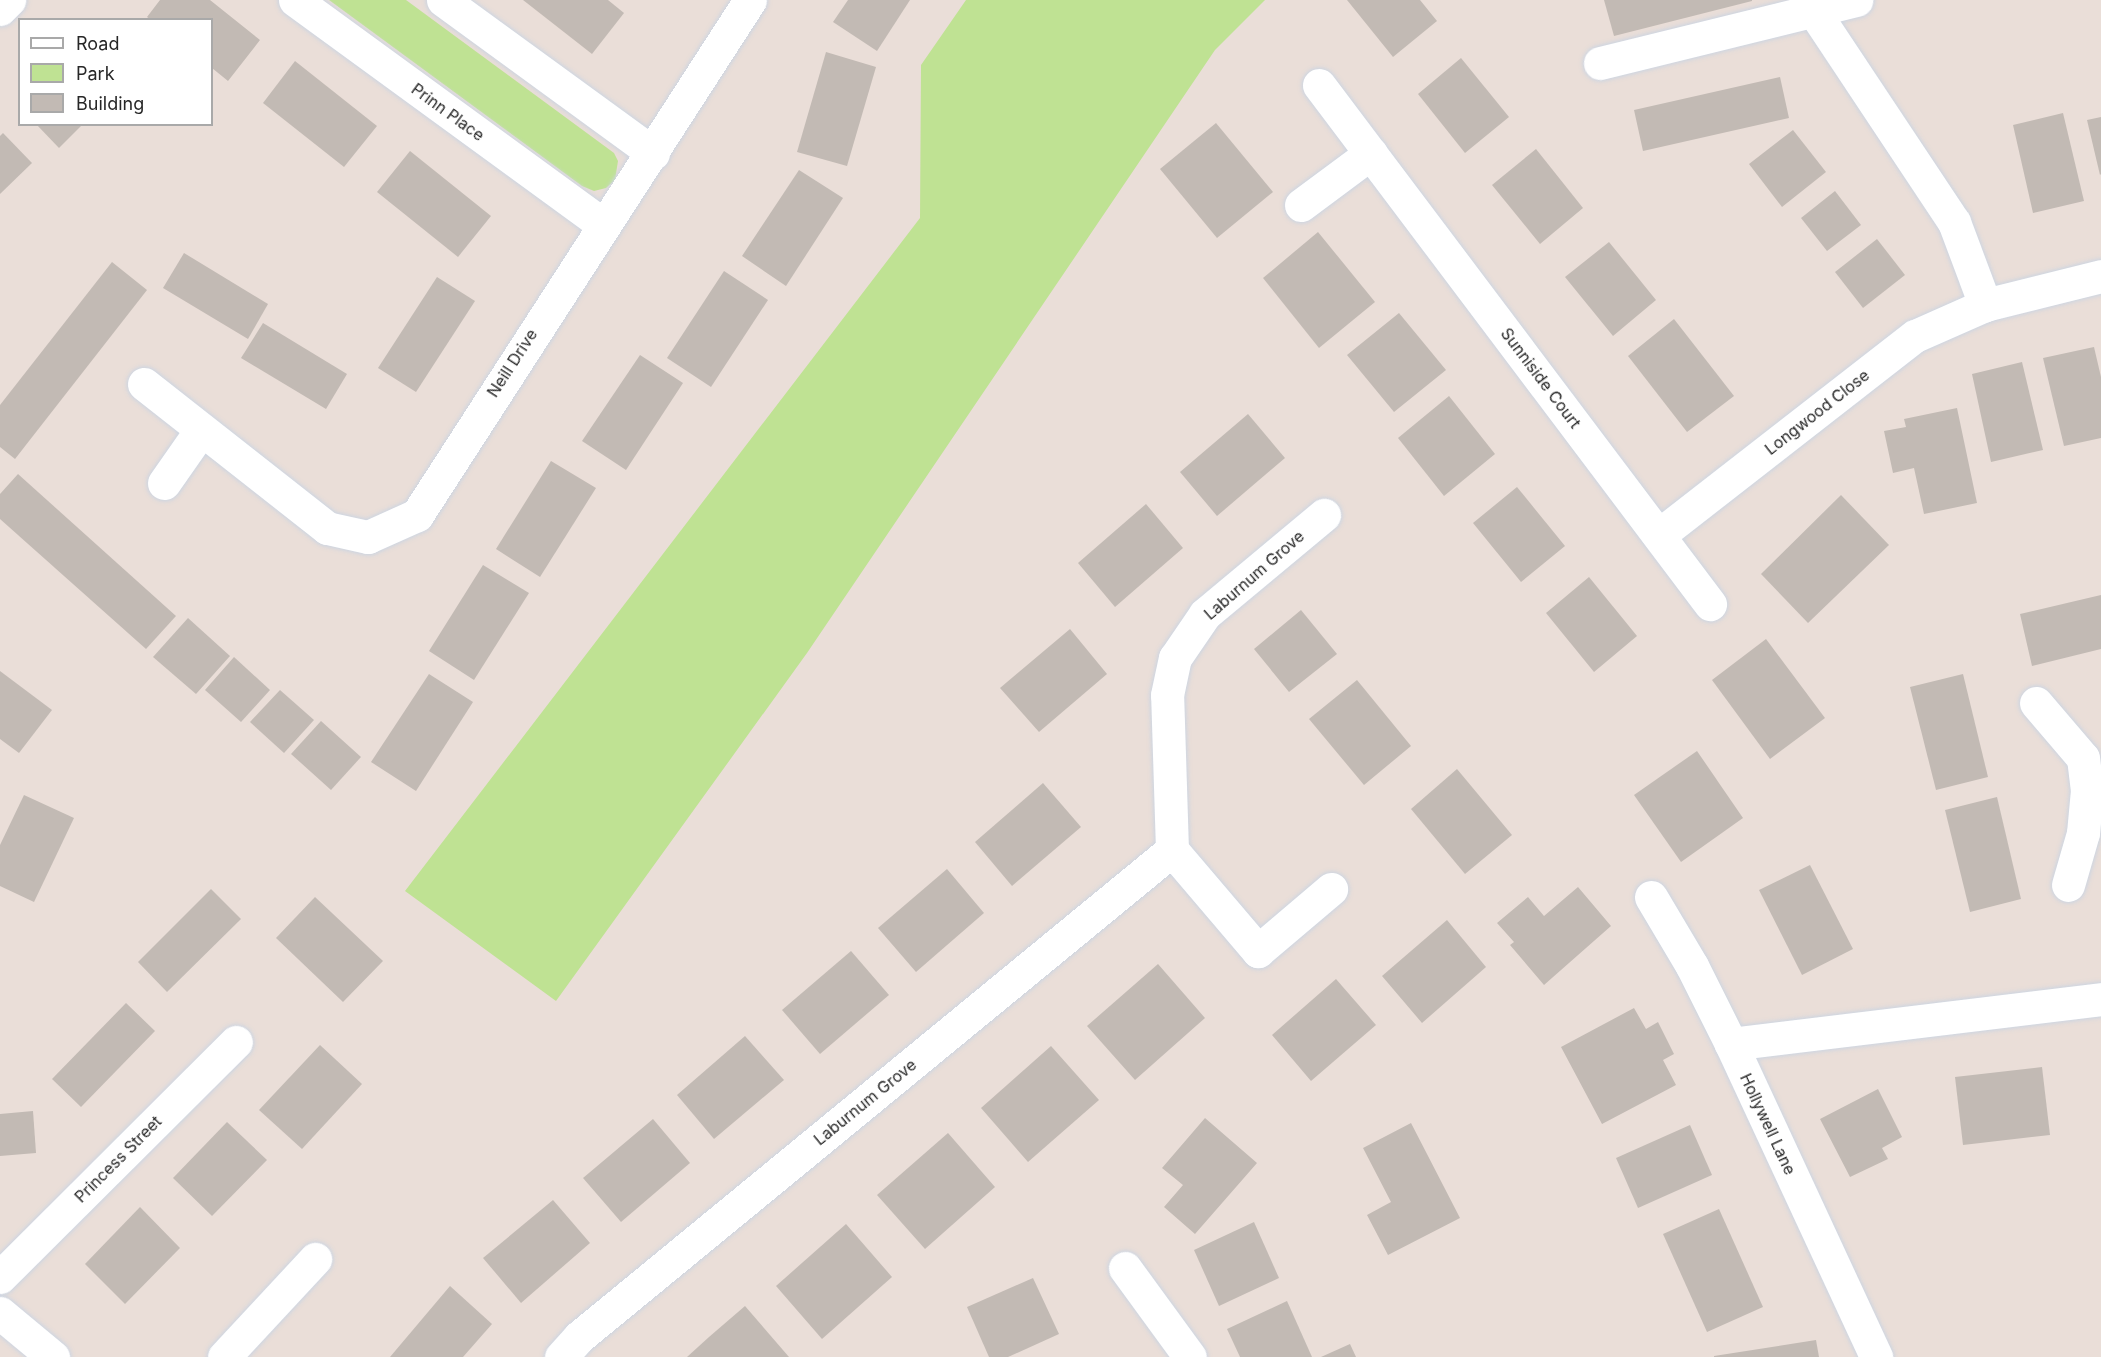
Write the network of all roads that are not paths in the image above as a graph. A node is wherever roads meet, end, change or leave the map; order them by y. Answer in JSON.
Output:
{"nodes":[{"id":1,"x":9,"y":0,"type":"edge"},
{"id":2,"x":295,"y":0,"type":"edge"},
{"id":3,"x":443,"y":0,"type":"edge"},
{"id":4,"x":750,"y":0,"type":"edge"},
{"id":5,"x":1856,"y":0,"type":"edge"},
{"id":6,"x":0,"y":9,"type":"edge"},
{"id":7,"x":1814,"y":10,"type":"junction"},
{"id":8,"x":1600,"y":63,"type":"dead end"},
{"id":9,"x":1319,"y":85,"type":"dead end"},
{"id":10,"x":653,"y":153,"type":"junction"},
{"id":11,"x":1371,"y":153,"type":"junction"},
{"id":12,"x":1302,"y":205,"type":"dead end"},
{"id":13,"x":602,"y":224,"type":"junction"},
{"id":14,"x":2101,"y":276,"type":"edge"},
{"id":15,"x":1985,"y":304,"type":"junction"},
{"id":16,"x":144,"y":384,"type":"dead end"},
{"id":17,"x":201,"y":430,"type":"junction"},
{"id":18,"x":164,"y":483,"type":"dead end"},
{"id":19,"x":1324,"y":515,"type":"dead end"},
{"id":20,"x":1659,"y":535,"type":"junction"},
{"id":21,"x":1710,"y":604,"type":"dead end"},
{"id":22,"x":2036,"y":703,"type":"dead end"},
{"id":23,"x":2092,"y":756,"type":"edge"},
{"id":24,"x":1172,"y":850,"type":"junction"},
{"id":25,"x":2068,"y":885,"type":"dead end"},
{"id":26,"x":1331,"y":889,"type":"dead end"},
{"id":27,"x":1651,"y":897,"type":"dead end"},
{"id":28,"x":2101,"y":999,"type":"edge"},
{"id":29,"x":236,"y":1042,"type":"dead end"},
{"id":30,"x":1731,"y":1044,"type":"junction"},
{"id":31,"x":315,"y":1258,"type":"dead end"},
{"id":32,"x":1125,"y":1268,"type":"dead end"},
{"id":33,"x":0,"y":1277,"type":"edge"},
{"id":34,"x":0,"y":1313,"type":"edge"},
{"id":35,"x":53,"y":1357,"type":"edge"},
{"id":36,"x":224,"y":1357,"type":"edge"},
{"id":37,"x":561,"y":1357,"type":"edge"},
{"id":38,"x":1190,"y":1357,"type":"edge"},
{"id":39,"x":1876,"y":1357,"type":"edge"}],
"edges":[{"from":1,"to":6,"type":"street"},
{"from":2,"to":13,"type":"street","name":"Prinn Place"},
{"from":3,"to":10,"type":"street"},
{"from":4,"to":10,"type":"street","name":"Neill Drive"},
{"from":5,"to":7,"type":"street"},
{"from":7,"to":8,"type":"street"},
{"from":7,"to":15,"type":"street"},
{"from":9,"to":11,"type":"street","name":"Sunniside Court"},
{"from":10,"to":13,"type":"street","name":"Neill Drive"},
{"from":11,"to":12,"type":"street"},
{"from":11,"to":20,"type":"street","name":"Sunniside Court"},
{"from":13,"to":17,"type":"street","name":"Neill Drive"},
{"from":14,"to":15,"type":"street","name":"Longwood Close"},
{"from":15,"to":20,"type":"street","name":"Longwood Close"},
{"from":16,"to":17,"type":"street","name":"Neill Drive"},
{"from":17,"to":18,"type":"street"},
{"from":19,"to":24,"type":"street","name":"Laburnum Grove"},
{"from":20,"to":21,"type":"street","name":"Sunniside Court"},
{"from":22,"to":23,"type":"street"},
{"from":23,"to":25,"type":"street"},
{"from":24,"to":26,"type":"street"},
{"from":24,"to":37,"type":"street","name":"Laburnum Grove"},
{"from":27,"to":30,"type":"street","name":"Hollywell Lane"},
{"from":28,"to":30,"type":"street"},
{"from":29,"to":33,"type":"street","name":"Princess Street"},
{"from":30,"to":39,"type":"street","name":"Hollywell Lane"},
{"from":31,"to":36,"type":"street"},
{"from":32,"to":38,"type":"street"},
{"from":34,"to":35,"type":"street"}]}
